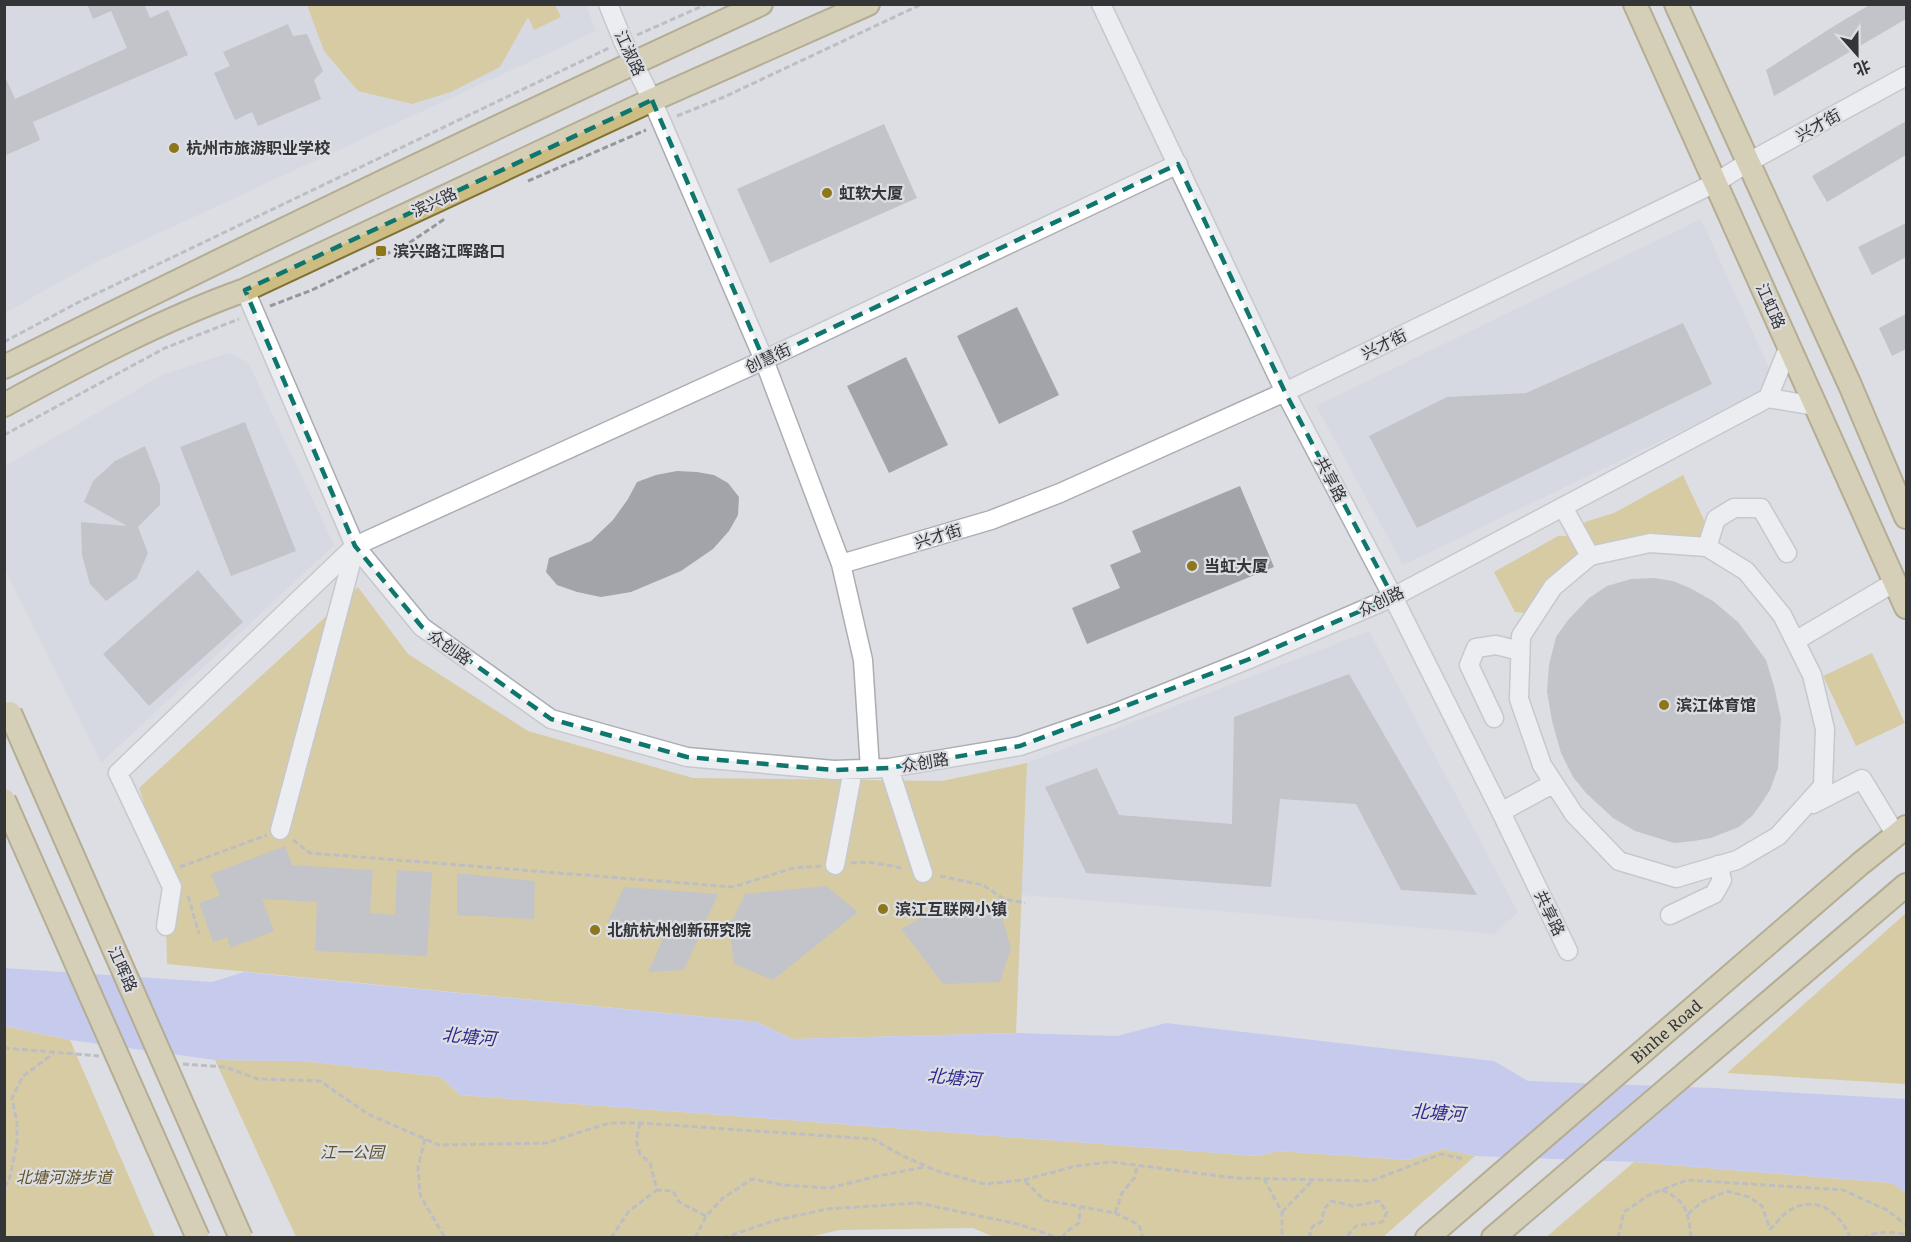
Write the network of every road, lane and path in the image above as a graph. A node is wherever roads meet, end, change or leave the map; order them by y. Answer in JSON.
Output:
{"nodes":[{"id":1,"x":608,"y":4,"type":"edge"},
{"id":2,"x":706,"y":4,"type":"edge"},
{"id":3,"x":760,"y":4,"type":"edge"},
{"id":4,"x":868,"y":4,"type":"edge"},
{"id":5,"x":922,"y":4,"type":"edge"},
{"id":6,"x":1101,"y":4,"type":"edge"},
{"id":7,"x":1635,"y":4,"type":"edge"},
{"id":8,"x":1676,"y":4,"type":"edge"},
{"id":9,"x":623,"y":41,"type":"junction"},
{"id":10,"x":634,"y":63,"type":"junction"},
{"id":11,"x":1906,"y":76,"type":"edge"},
{"id":12,"x":652,"y":100,"type":"junction"},
{"id":13,"x":662,"y":123,"type":"junction"},
{"id":14,"x":1747,"y":163,"type":"junction"},
{"id":15,"x":1178,"y":164,"type":"junction"},
{"id":16,"x":1716,"y":183,"type":"junction"},
{"id":17,"x":521,"y":184,"type":"dead end"},
{"id":18,"x":447,"y":218,"type":"dead end"},
{"id":19,"x":245,"y":290,"type":"junction"},
{"id":20,"x":255,"y":312,"type":"junction"},
{"id":21,"x":4,"y":342,"type":"edge"},
{"id":22,"x":1789,"y":346,"type":"junction"},
{"id":23,"x":764,"y":360,"type":"junction"},
{"id":24,"x":4,"y":367,"type":"edge"},
{"id":25,"x":1285,"y":392,"type":"junction"},
{"id":26,"x":1768,"y":398,"type":"junction"},
{"id":27,"x":4,"y":405,"type":"edge"},
{"id":28,"x":1816,"y":406,"type":"junction"},
{"id":29,"x":4,"y":435,"type":"edge"},
{"id":30,"x":1563,"y":507,"type":"junction"},
{"id":31,"x":1906,"y":516,"type":"edge"},
{"id":32,"x":355,"y":546,"type":"junction"},
{"id":33,"x":1707,"y":547,"type":"junction"},
{"id":34,"x":1787,"y":553,"type":"dead end"},
{"id":35,"x":1590,"y":556,"type":"junction"},
{"id":36,"x":841,"y":564,"type":"junction"},
{"id":37,"x":1895,"y":582,"type":"junction"},
{"id":38,"x":1393,"y":597,"type":"junction"},
{"id":39,"x":1906,"y":607,"type":"edge"},
{"id":40,"x":1795,"y":641,"type":"junction"},
{"id":41,"x":1520,"y":651,"type":"junction"},
{"id":42,"x":7,"y":707,"type":"edge"},
{"id":43,"x":1494,"y":718,"type":"dead end"},
{"id":44,"x":890,"y":768,"type":"junction"},
{"id":45,"x":861,"y":769,"type":"junction"},
{"id":46,"x":1554,"y":783,"type":"junction"},
{"id":47,"x":4,"y":800,"type":"edge"},
{"id":48,"x":1801,"y":810,"type":"junction"},
{"id":49,"x":1501,"y":812,"type":"junction"},
{"id":50,"x":280,"y":830,"type":"junction"},
{"id":51,"x":1901,"y":831,"type":"edge"},
{"id":52,"x":835,"y":865,"type":"junction"},
{"id":53,"x":1718,"y":865,"type":"junction"},
{"id":54,"x":180,"y":867,"type":"dead end"},
{"id":55,"x":923,"y":873,"type":"junction"},
{"id":56,"x":186,"y":890,"type":"dead end"},
{"id":57,"x":1899,"y":892,"type":"edge"},
{"id":58,"x":1025,"y":903,"type":"dead end"},
{"id":59,"x":1670,"y":915,"type":"dead end"},
{"id":60,"x":166,"y":926,"type":"dead end"},
{"id":61,"x":199,"y":934,"type":"dead end"},
{"id":62,"x":1568,"y":951,"type":"dead end"},
{"id":63,"x":4,"y":1048,"type":"edge"},
{"id":64,"x":55,"y":1053,"type":"junction"},
{"id":65,"x":100,"y":1056,"type":"dead end"},
{"id":66,"x":179,"y":1063,"type":"dead end"},
{"id":67,"x":640,"y":1123,"type":"junction"},
{"id":68,"x":425,"y":1139,"type":"junction"},
{"id":69,"x":1464,"y":1159,"type":"dead end"},
{"id":70,"x":1137,"y":1165,"type":"junction"},
{"id":71,"x":927,"y":1166,"type":"junction"},
{"id":72,"x":1264,"y":1179,"type":"junction"},
{"id":73,"x":1024,"y":1180,"type":"junction"},
{"id":74,"x":1314,"y":1180,"type":"junction"},
{"id":75,"x":4,"y":1187,"type":"edge"},
{"id":76,"x":657,"y":1190,"type":"junction"},
{"id":77,"x":1662,"y":1190,"type":"junction"},
{"id":78,"x":1080,"y":1208,"type":"junction"},
{"id":79,"x":1282,"y":1212,"type":"junction"},
{"id":80,"x":1115,"y":1213,"type":"junction"},
{"id":81,"x":1688,"y":1214,"type":"junction"},
{"id":82,"x":706,"y":1216,"type":"junction"},
{"id":83,"x":1906,"y":1225,"type":"edge"},
{"id":84,"x":1906,"y":1235,"type":"edge"},
{"id":85,"x":198,"y":1238,"type":"edge"},
{"id":86,"x":241,"y":1238,"type":"edge"},
{"id":87,"x":445,"y":1238,"type":"edge"},
{"id":88,"x":611,"y":1238,"type":"edge"},
{"id":89,"x":695,"y":1238,"type":"edge"},
{"id":90,"x":723,"y":1238,"type":"edge"},
{"id":91,"x":1061,"y":1238,"type":"edge"},
{"id":92,"x":1143,"y":1238,"type":"edge"},
{"id":93,"x":1282,"y":1238,"type":"edge"},
{"id":94,"x":1309,"y":1238,"type":"edge"},
{"id":95,"x":1345,"y":1238,"type":"edge"},
{"id":96,"x":1427,"y":1238,"type":"edge"},
{"id":97,"x":1493,"y":1238,"type":"edge"},
{"id":98,"x":1618,"y":1238,"type":"edge"},
{"id":99,"x":1691,"y":1238,"type":"edge"},
{"id":100,"x":1850,"y":1238,"type":"edge"},
{"id":101,"x":1863,"y":1238,"type":"edge"}],
"edges":[{"from":1,"to":9,"type":"street","name":"江淑路"},
{"from":2,"to":9,"type":"path"},
{"from":3,"to":10,"type":"main road"},
{"from":4,"to":12,"type":"main road","name":"滨兴路"},
{"from":5,"to":13,"type":"path"},
{"from":6,"to":15,"type":"street","name":"共享路"},
{"from":7,"to":16,"type":"main road","name":"江虹路"},
{"from":8,"to":14,"type":"main road"},
{"from":9,"to":10,"type":"street","name":"江淑路"},
{"from":9,"to":21,"type":"path"},
{"from":10,"to":12,"type":"street","name":"江淑路"},
{"from":10,"to":24,"type":"main road"},
{"from":11,"to":14,"type":"street","name":"兴才街"},
{"from":12,"to":13,"type":"street","name":"江淑路"},
{"from":12,"to":19,"type":"main road","name":"滨兴路"},
{"from":13,"to":17,"type":"path"},
{"from":13,"to":23,"type":"street","name":"江淑路"},
{"from":14,"to":16,"type":"street","name":"兴才街"},
{"from":14,"to":31,"type":"main road"},
{"from":15,"to":23,"type":"street","name":"创慧街"},
{"from":15,"to":25,"type":"street","name":"共享路"},
{"from":16,"to":22,"type":"main road","name":"江虹路"},
{"from":16,"to":25,"type":"street","name":"兴才街"},
{"from":18,"to":20,"type":"path"},
{"from":19,"to":20,"type":"street","name":"众创路"},
{"from":19,"to":27,"type":"main road","name":"滨兴路"},
{"from":20,"to":29,"type":"path"},
{"from":20,"to":32,"type":"street","name":"众创路"},
{"from":22,"to":26,"type":"street"},
{"from":22,"to":28,"type":"main road","name":"江虹路"},
{"from":23,"to":32,"type":"street","name":"创慧街"},
{"from":23,"to":36,"type":"street","name":"江淑路"},
{"from":25,"to":36,"type":"street","name":"兴才街"},
{"from":25,"to":38,"type":"street","name":"共享路"},
{"from":26,"to":28,"type":"street"},
{"from":26,"to":30,"type":"street","name":"众创路"},
{"from":28,"to":37,"type":"main road","name":"江虹路"},
{"from":30,"to":35,"type":"street"},
{"from":30,"to":38,"type":"street","name":"众创路"},
{"from":32,"to":45,"type":"street","name":"众创路"},
{"from":32,"to":50,"type":"street"},
{"from":32,"to":60,"type":"street","name":"创慧街"},
{"from":33,"to":34,"type":"street"},
{"from":33,"to":35,"type":"street"},
{"from":33,"to":40,"type":"street"},
{"from":35,"to":41,"type":"street"},
{"from":36,"to":45,"type":"street","name":"江淑路"},
{"from":37,"to":39,"type":"main road","name":"江虹路"},
{"from":37,"to":40,"type":"street"},
{"from":38,"to":44,"type":"street","name":"众创路"},
{"from":38,"to":49,"type":"street","name":"共享路"},
{"from":40,"to":48,"type":"street"},
{"from":41,"to":43,"type":"street"},
{"from":41,"to":46,"type":"street"},
{"from":42,"to":86,"type":"main road","name":"江晖路","bridge":true},
{"from":44,"to":45,"type":"street","name":"众创路"},
{"from":44,"to":55,"type":"street"},
{"from":45,"to":52,"type":"street","name":"江淑路"},
{"from":46,"to":49,"type":"street"},
{"from":46,"to":53,"type":"street"},
{"from":47,"to":85,"type":"main road","bridge":true},
{"from":48,"to":51,"type":"street"},
{"from":48,"to":53,"type":"street"},
{"from":49,"to":62,"type":"street","name":"共享路"},
{"from":50,"to":52,"type":"path"},
{"from":50,"to":54,"type":"path"},
{"from":51,"to":96,"type":"main road","name":"Binhe Road"},
{"from":52,"to":55,"type":"path"},
{"from":53,"to":59,"type":"street"},
{"from":55,"to":58,"type":"path"},
{"from":56,"to":61,"type":"path"},
{"from":57,"to":97,"type":"main road"},
{"from":63,"to":64,"type":"path"},
{"from":64,"to":65,"type":"path"},
{"from":64,"to":75,"type":"path"},
{"from":66,"to":68,"type":"path"},
{"from":67,"to":68,"type":"path"},
{"from":67,"to":71,"type":"path"},
{"from":67,"to":76,"type":"path"},
{"from":68,"to":87,"type":"path"},
{"from":69,"to":74,"type":"path"},
{"from":70,"to":72,"type":"path"},
{"from":70,"to":73,"type":"path"},
{"from":70,"to":80,"type":"path"},
{"from":71,"to":73,"type":"path"},
{"from":71,"to":82,"type":"path"},
{"from":72,"to":74,"type":"path"},
{"from":72,"to":79,"type":"path"},
{"from":73,"to":78,"type":"path"},
{"from":74,"to":79,"type":"path"},
{"from":76,"to":82,"type":"path"},
{"from":76,"to":88,"type":"path"},
{"from":77,"to":81,"type":"path"},
{"from":77,"to":83,"type":"path"},
{"from":77,"to":98,"type":"path"},
{"from":78,"to":80,"type":"path"},
{"from":78,"to":91,"type":"path"},
{"from":79,"to":93,"type":"path"},
{"from":80,"to":92,"type":"path"},
{"from":81,"to":99,"type":"path"},
{"from":81,"to":100,"type":"path"},
{"from":82,"to":89,"type":"path"},
{"from":84,"to":101,"type":"path"},
{"from":90,"to":91,"type":"path"},
{"from":94,"to":95,"type":"path"}]}
